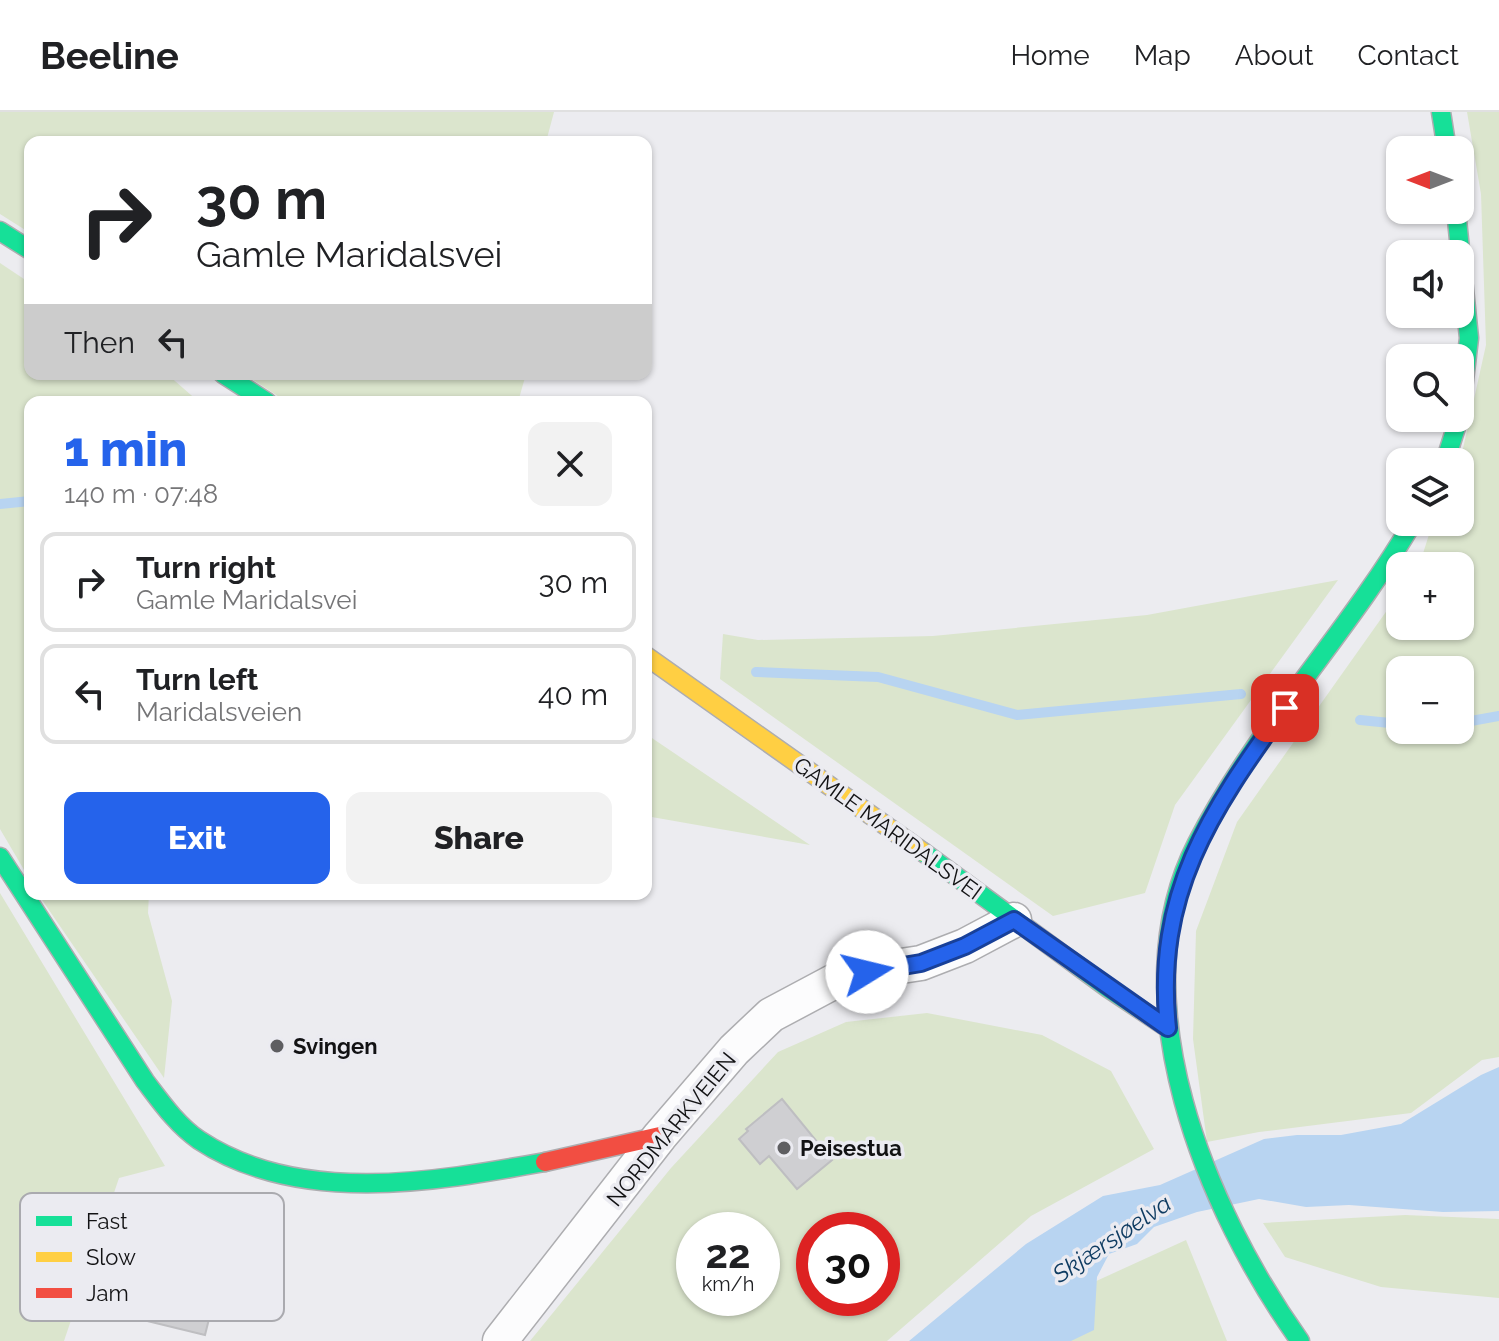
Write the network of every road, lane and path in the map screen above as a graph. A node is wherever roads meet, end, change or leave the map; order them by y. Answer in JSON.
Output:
{"nodes":[{"id":1,"x":1441,"y":112,"type":"edge"},
{"id":2,"x":1445,"y":136,"type":"edge"},
{"id":3,"x":1457,"y":224,"type":"edge"},
{"id":4,"x":0,"y":231,"type":"edge"},
{"id":5,"x":24,"y":246,"type":"edge"},
{"id":6,"x":1468,"y":344,"type":"edge"},
{"id":7,"x":232,"y":380,"type":"edge"},
{"id":8,"x":258,"y":396,"type":"edge"},
{"id":9,"x":1405,"y":536,"type":"edge"},
{"id":10,"x":652,"y":660,"type":"edge"},
{"id":11,"x":0,"y":857,"type":"edge"},
{"id":12,"x":24,"y":894,"type":"edge"},
{"id":13,"x":28,"y":900,"type":"edge"},
{"id":14,"x":1014,"y":920,"type":"junction"},
{"id":15,"x":1168,"y":1028,"type":"junction"},
{"id":16,"x":660,"y":1136,"type":"junction"},
{"id":17,"x":500,"y":1341,"type":"edge"},
{"id":18,"x":1300,"y":1341,"type":"edge"}],
"edges":[{"from":1,"to":2,"type":"street"},
{"from":3,"to":6,"type":"street"},
{"from":4,"to":5,"type":"street"},
{"from":7,"to":8,"type":"street"},
{"from":9,"to":15,"type":"street"},
{"from":10,"to":14,"type":"street","name":"GAMLE MARIDALSVEI"},
{"from":11,"to":12,"type":"street"},
{"from":13,"to":16,"type":"street"},
{"from":14,"to":15,"type":"street","name":"GAMLE MARIDALSVEI"},
{"from":14,"to":16,"type":"street","name":"NORDMARKVEIEN"},
{"from":15,"to":18,"type":"street"},
{"from":16,"to":17,"type":"street","name":"NORDMARKVEIEN"}]}
